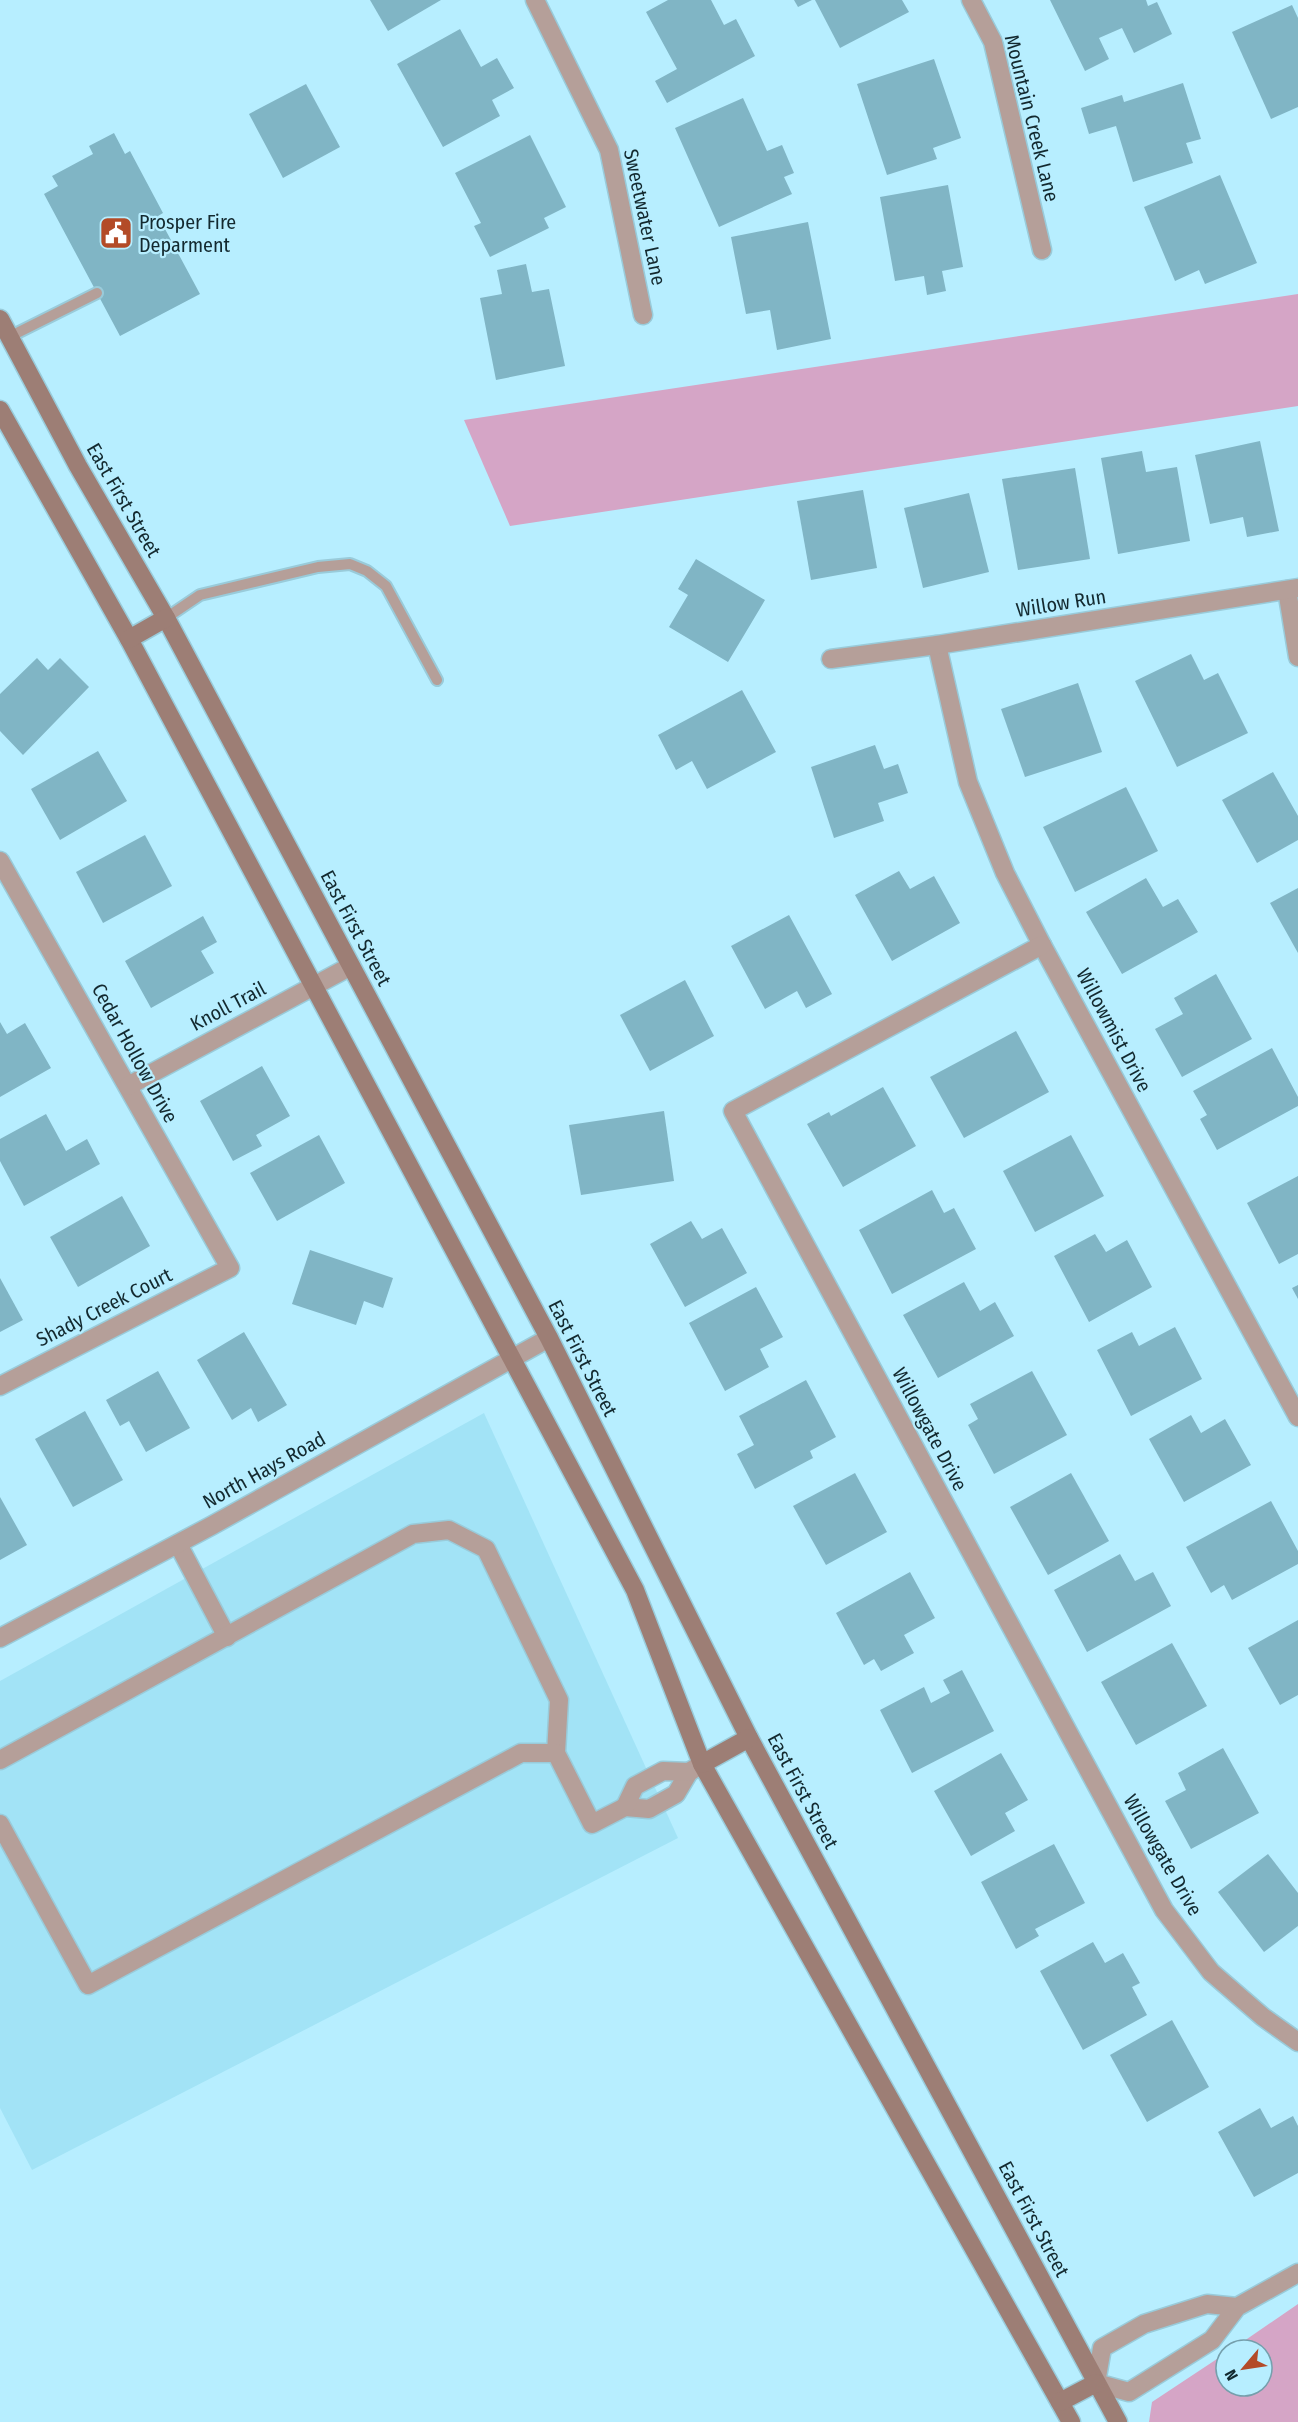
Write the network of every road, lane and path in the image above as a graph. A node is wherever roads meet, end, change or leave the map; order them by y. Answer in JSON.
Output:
{"nodes":[{"id":1,"x":535,"y":0,"type":"edge"},
{"id":2,"x":971,"y":0,"type":"edge"},
{"id":3,"x":1042,"y":250,"type":"dead end"},
{"id":4,"x":97,"y":293,"type":"dead end"},
{"id":5,"x":643,"y":315,"type":"dead end"},
{"id":6,"x":0,"y":319,"type":"edge"},
{"id":7,"x":5,"y":340,"type":"edge"},
{"id":8,"x":0,"y":410,"type":"edge"},
{"id":9,"x":1293,"y":589,"type":"edge"},
{"id":10,"x":166,"y":618,"type":"junction"},
{"id":11,"x":129,"y":639,"type":"junction"},
{"id":12,"x":937,"y":645,"type":"junction"},
{"id":13,"x":1298,"y":657,"type":"edge"},
{"id":14,"x":831,"y":659,"type":"dead end"},
{"id":15,"x":438,"y":680,"type":"dead end"},
{"id":16,"x":0,"y":861,"type":"edge"},
{"id":17,"x":1042,"y":945,"type":"junction"},
{"id":18,"x":351,"y":966,"type":"junction"},
{"id":19,"x":312,"y":986,"type":"junction"},
{"id":20,"x":128,"y":1086,"type":"junction"},
{"id":21,"x":230,"y":1268,"type":"joint"},
{"id":22,"x":549,"y":1338,"type":"junction"},
{"id":23,"x":510,"y":1358,"type":"junction"},
{"id":24,"x":0,"y":1386,"type":"edge"},
{"id":25,"x":1298,"y":1416,"type":"edge"},
{"id":26,"x":178,"y":1544,"type":"junction"},
{"id":27,"x":227,"y":1637,"type":"junction"},
{"id":28,"x":0,"y":1638,"type":"edge"},
{"id":29,"x":749,"y":1738,"type":"junction"},
{"id":30,"x":556,"y":1753,"type":"junction"},
{"id":31,"x":0,"y":1760,"type":"edge"},
{"id":32,"x":695,"y":1768,"type":"junction"},
{"id":33,"x":625,"y":1807,"type":"junction"},
{"id":34,"x":0,"y":1824,"type":"edge"},
{"id":35,"x":1298,"y":2042,"type":"edge"},
{"id":36,"x":1298,"y":2273,"type":"edge"},
{"id":37,"x":1237,"y":2307,"type":"junction"},
{"id":38,"x":1096,"y":2383,"type":"junction"},
{"id":39,"x":1060,"y":2402,"type":"junction"},
{"id":40,"x":1071,"y":2422,"type":"edge"},
{"id":41,"x":1118,"y":2422,"type":"edge"}],
"edges":[{"from":1,"to":5,"type":"street","name":"Sweetwater Lane"},
{"from":2,"to":3,"type":"street","name":"Mountain Creek Lane"},
{"from":4,"to":7,"type":"lane"},
{"from":6,"to":7,"type":"main road","name":"East First Street"},
{"from":7,"to":10,"type":"main road","name":"East First Street"},
{"from":8,"to":11,"type":"main road"},
{"from":9,"to":12,"type":"street","name":"Willow Run"},
{"from":9,"to":13,"type":"street"},
{"from":10,"to":11,"type":"main road"},
{"from":10,"to":15,"type":"lane"},
{"from":10,"to":18,"type":"main road","name":"East First Street"},
{"from":11,"to":19,"type":"main road"},
{"from":12,"to":14,"type":"street","name":"Willow Run"},
{"from":12,"to":17,"type":"street","name":"Willowmist Drive"},
{"from":16,"to":20,"type":"street","name":"Cedar Hollow Drive"},
{"from":17,"to":25,"type":"street","name":"Willowmist Drive"},
{"from":17,"to":35,"type":"street","name":"Willowgate Drive"},
{"from":18,"to":19,"type":"street","name":"Knoll Trail"},
{"from":18,"to":22,"type":"main road","name":"East First Street"},
{"from":19,"to":20,"type":"street","name":"Knoll Trail"},
{"from":19,"to":23,"type":"main road"},
{"from":20,"to":21,"type":"street","name":"Cedar Hollow Drive"},
{"from":21,"to":24,"type":"street","name":"Shady Creek Court"},
{"from":22,"to":23,"type":"street","name":"North Hays Road"},
{"from":22,"to":29,"type":"main road","name":"East First Street"},
{"from":23,"to":26,"type":"street","name":"North Hays Road"},
{"from":23,"to":32,"type":"main road"},
{"from":26,"to":27,"type":"street"},
{"from":26,"to":28,"type":"street","name":"North Hays Road"},
{"from":27,"to":30,"type":"street"},
{"from":27,"to":31,"type":"street"},
{"from":29,"to":32,"type":"main road"},
{"from":29,"to":38,"type":"main road","name":"East First Street"},
{"from":30,"to":33,"type":"street"},
{"from":30,"to":34,"type":"street"},
{"from":32,"to":33,"type":"street"},
{"from":32,"to":33,"type":"street"},
{"from":32,"to":39,"type":"main road"},
{"from":36,"to":37,"type":"street"},
{"from":37,"to":38,"type":"street"},
{"from":37,"to":38,"type":"street"},
{"from":38,"to":39,"type":"main road"},
{"from":38,"to":41,"type":"main road","name":"East First Street"},
{"from":39,"to":40,"type":"main road"}]}
